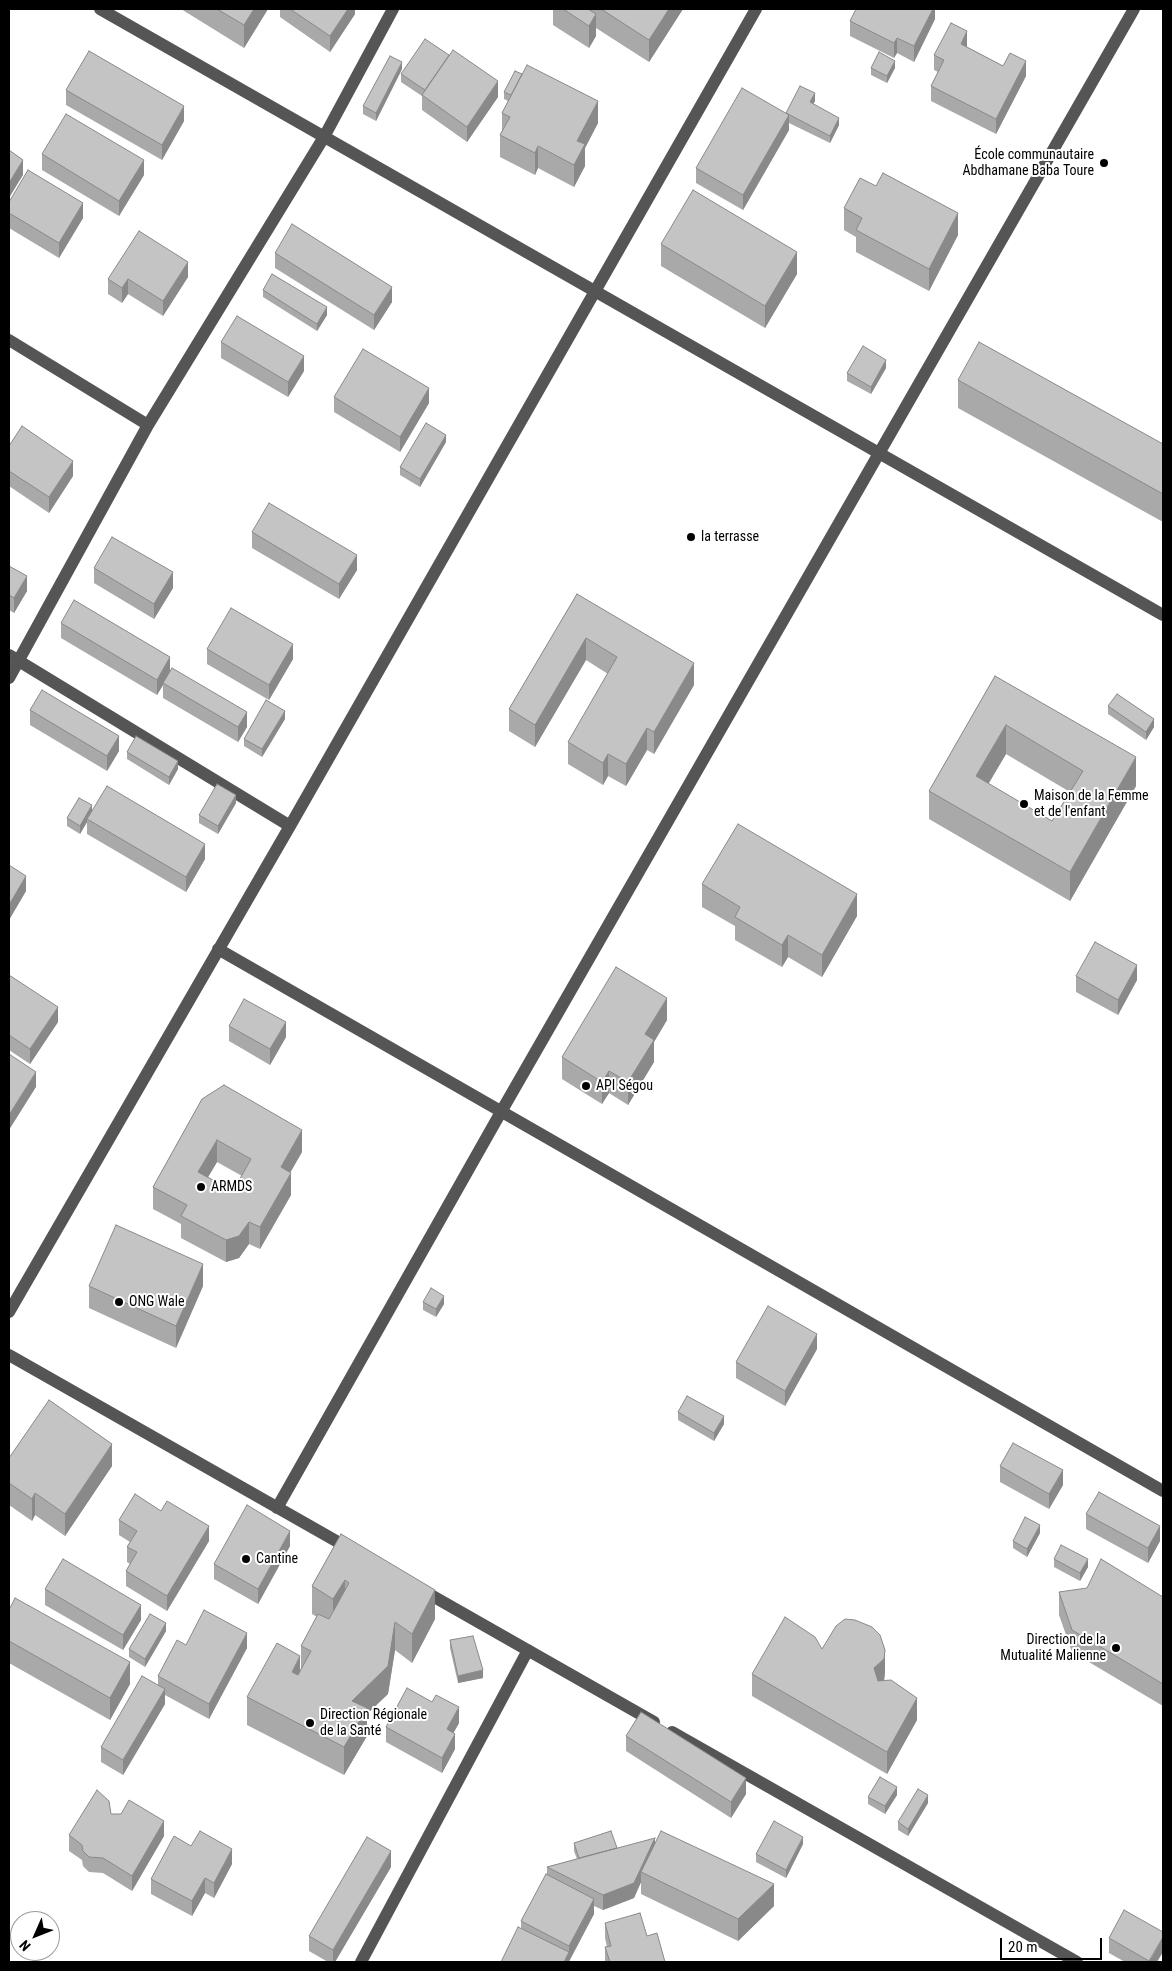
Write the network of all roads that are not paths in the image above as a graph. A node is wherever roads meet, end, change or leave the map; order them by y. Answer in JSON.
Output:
{"nodes":[{"id":1,"x":100,"y":9,"type":"edge"},
{"id":2,"x":393,"y":9,"type":"edge"},
{"id":3,"x":756,"y":9,"type":"edge"},
{"id":4,"x":1134,"y":9,"type":"edge"},
{"id":5,"x":324,"y":137,"type":"junction"},
{"id":6,"x":596,"y":292,"type":"junction"},
{"id":7,"x":9,"y":340,"type":"edge"},
{"id":8,"x":148,"y":425,"type":"junction"},
{"id":9,"x":879,"y":453,"type":"junction"},
{"id":10,"x":1163,"y":615,"type":"edge"},
{"id":11,"x":14,"y":658,"type":"edge"},
{"id":12,"x":9,"y":678,"type":"edge"},
{"id":13,"x":290,"y":826,"type":"junction"},
{"id":14,"x":218,"y":949,"type":"junction"},
{"id":15,"x":502,"y":1112,"type":"junction"},
{"id":16,"x":9,"y":1312,"type":"edge"},
{"id":17,"x":9,"y":1355,"type":"edge"},
{"id":18,"x":1163,"y":1490,"type":"edge"},
{"id":19,"x":277,"y":1508,"type":"junction"},
{"id":20,"x":364,"y":1557,"type":"edge"},
{"id":21,"x":407,"y":1582,"type":"edge"},
{"id":22,"x":528,"y":1650,"type":"junction"},
{"id":23,"x":361,"y":1962,"type":"edge"},
{"id":24,"x":1077,"y":1962,"type":"edge"}],
"edges":[{"from":1,"to":5,"type":"street"},
{"from":2,"to":5,"type":"street"},
{"from":3,"to":6,"type":"street"},
{"from":4,"to":9,"type":"street"},
{"from":5,"to":6,"type":"street"},
{"from":5,"to":8,"type":"street"},
{"from":6,"to":9,"type":"street"},
{"from":6,"to":13,"type":"street"},
{"from":7,"to":8,"type":"street"},
{"from":8,"to":11,"type":"street"},
{"from":9,"to":10,"type":"street"},
{"from":9,"to":15,"type":"street"},
{"from":11,"to":12,"type":"street"},
{"from":11,"to":13,"type":"street"},
{"from":13,"to":14,"type":"street"},
{"from":14,"to":15,"type":"street"},
{"from":14,"to":16,"type":"street"},
{"from":15,"to":18,"type":"street"},
{"from":15,"to":19,"type":"street"},
{"from":17,"to":19,"type":"street"},
{"from":19,"to":20,"type":"street"},
{"from":21,"to":22,"type":"street"},
{"from":22,"to":23,"type":"street"},
{"from":22,"to":24,"type":"street"}]}
